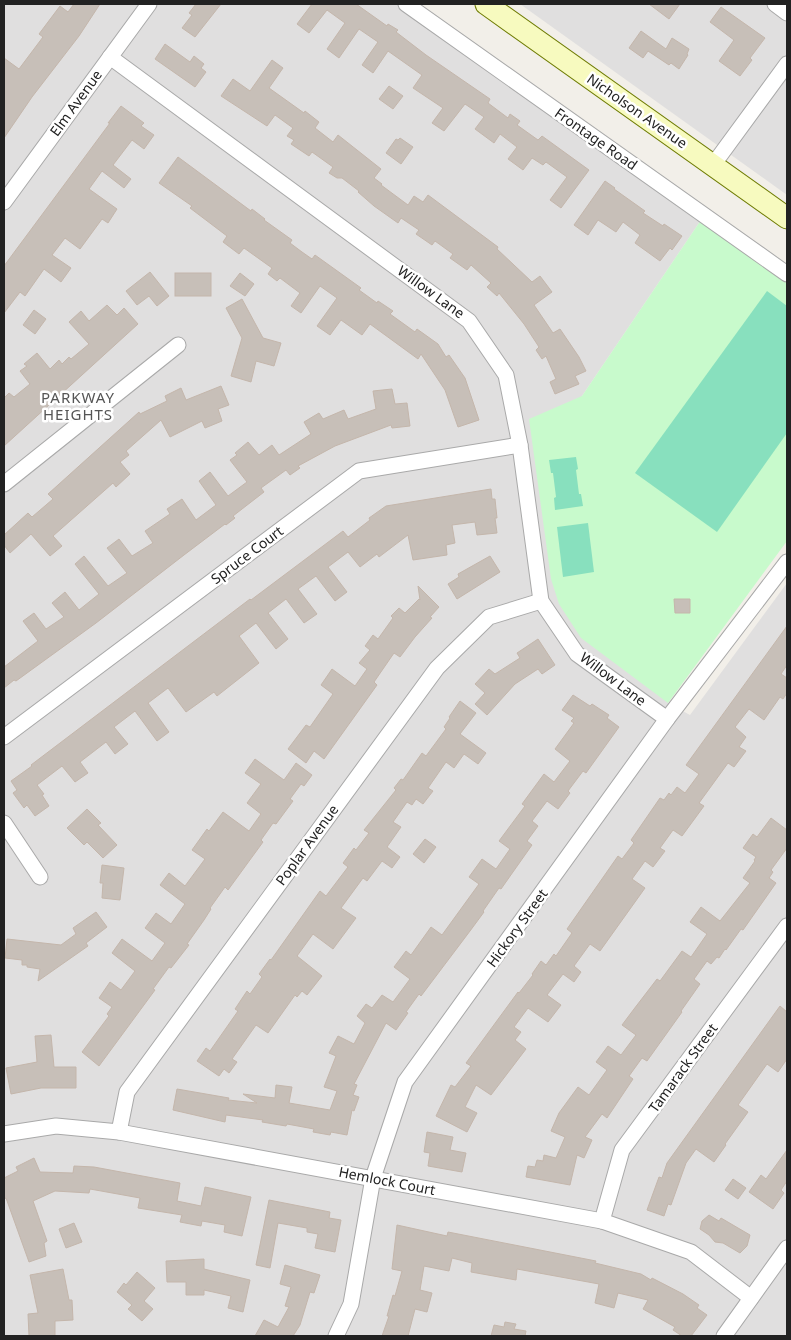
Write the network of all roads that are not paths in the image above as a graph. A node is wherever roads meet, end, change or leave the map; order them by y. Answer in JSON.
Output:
{"nodes":[{"id":1,"x":149,"y":4,"type":"edge"},
{"id":2,"x":406,"y":4,"type":"edge"},
{"id":3,"x":486,"y":4,"type":"edge"},
{"id":4,"x":775,"y":4,"type":"edge"},
{"id":5,"x":787,"y":13,"type":"edge"},
{"id":6,"x":110,"y":57,"type":"junction"},
{"id":7,"x":787,"y":64,"type":"edge"},
{"id":8,"x":713,"y":165,"type":"junction"},
{"id":9,"x":4,"y":202,"type":"edge"},
{"id":10,"x":787,"y":218,"type":"edge"},
{"id":11,"x":787,"y":274,"type":"edge"},
{"id":12,"x":178,"y":345,"type":"dead end"},
{"id":13,"x":520,"y":445,"type":"junction"},
{"id":14,"x":4,"y":484,"type":"edge"},
{"id":15,"x":787,"y":562,"type":"edge"},
{"id":16,"x":541,"y":601,"type":"junction"},
{"id":17,"x":667,"y":719,"type":"junction"},
{"id":18,"x":4,"y":737,"type":"edge"},
{"id":19,"x":4,"y":823,"type":"edge"},
{"id":20,"x":40,"y":877,"type":"dead end"},
{"id":21,"x":787,"y":926,"type":"edge"},
{"id":22,"x":119,"y":1132,"type":"junction"},
{"id":23,"x":4,"y":1134,"type":"edge"},
{"id":24,"x":373,"y":1178,"type":"junction"},
{"id":25,"x":602,"y":1221,"type":"junction"},
{"id":26,"x":787,"y":1248,"type":"edge"},
{"id":27,"x":751,"y":1298,"type":"junction"},
{"id":28,"x":336,"y":1336,"type":"edge"},
{"id":29,"x":724,"y":1336,"type":"edge"}],
"edges":[{"from":1,"to":6,"type":"street","name":"Elm Avenue"},
{"from":2,"to":11,"type":"street","name":"Frontage Road"},
{"from":3,"to":8,"type":"main road","name":"Nicholson Avenue"},
{"from":4,"to":5,"type":"street"},
{"from":6,"to":9,"type":"street","name":"Elm Avenue"},
{"from":6,"to":13,"type":"street","name":"Willow Lane"},
{"from":7,"to":8,"type":"street"},
{"from":8,"to":10,"type":"main road","name":"Nicholson Avenue"},
{"from":12,"to":14,"type":"street"},
{"from":13,"to":16,"type":"street","name":"Willow Lane"},
{"from":13,"to":18,"type":"street","name":"Spruce Court"},
{"from":15,"to":17,"type":"street","name":"Hickory Street"},
{"from":16,"to":17,"type":"street","name":"Willow Lane"},
{"from":16,"to":22,"type":"street","name":"Poplar Avenue"},
{"from":17,"to":24,"type":"street","name":"Hickory Street"},
{"from":19,"to":20,"type":"street"},
{"from":21,"to":25,"type":"street","name":"Tamarack Street"},
{"from":22,"to":23,"type":"street","name":"Hemlock Court"},
{"from":22,"to":24,"type":"street","name":"Hemlock Court"},
{"from":24,"to":25,"type":"street","name":"Hemlock Court"},
{"from":24,"to":28,"type":"street","name":"Hickory Street"},
{"from":25,"to":27,"type":"street","name":"Hemlock Court"},
{"from":26,"to":27,"type":"street"},
{"from":27,"to":29,"type":"street"}]}
